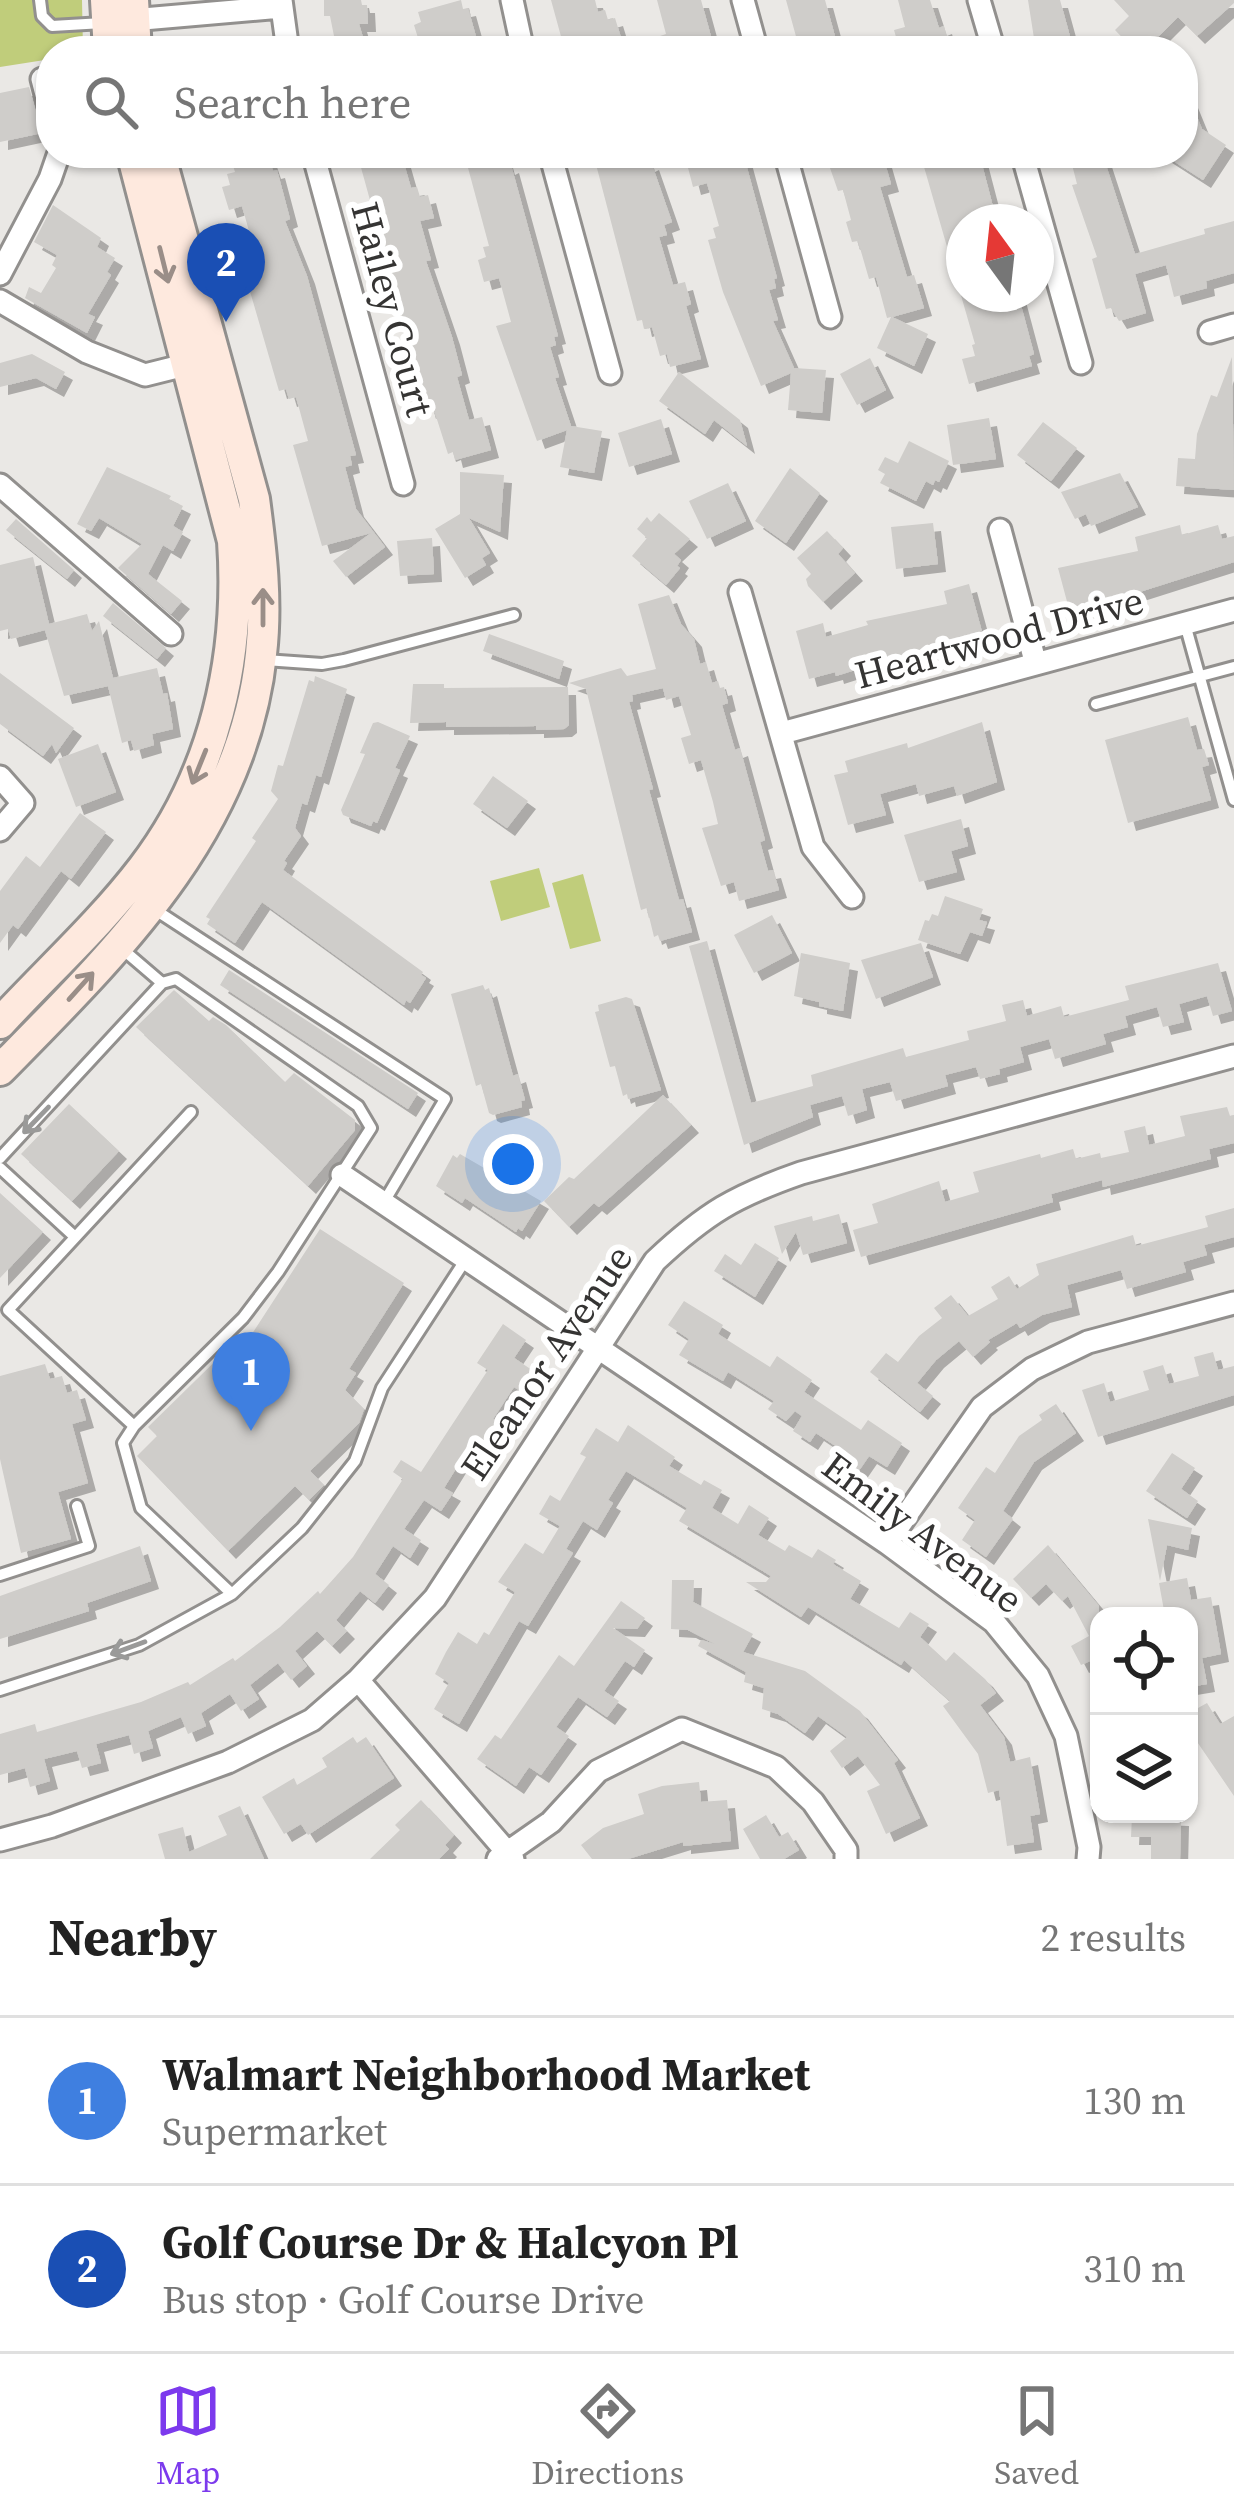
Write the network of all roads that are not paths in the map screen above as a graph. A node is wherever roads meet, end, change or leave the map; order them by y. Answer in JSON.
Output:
{"nodes":[{"id":1,"x":40,"y":0,"type":"edge"},
{"id":2,"x":512,"y":0,"type":"edge"},
{"id":3,"x":742,"y":0,"type":"edge"},
{"id":4,"x":980,"y":0,"type":"edge"},
{"id":5,"x":281,"y":4,"type":"edge"},
{"id":6,"x":120,"y":24,"type":"edge"},
{"id":7,"x":286,"y":36,"type":"edge"},
{"id":8,"x":520,"y":36,"type":"edge"},
{"id":9,"x":753,"y":36,"type":"edge"},
{"id":10,"x":990,"y":36,"type":"edge"},
{"id":11,"x":54,"y":168,"type":"edge"},
{"id":12,"x":136,"y":168,"type":"edge"},
{"id":13,"x":162,"y":168,"type":"edge"},
{"id":14,"x":317,"y":168,"type":"edge"},
{"id":15,"x":554,"y":168,"type":"edge"},
{"id":16,"x":789,"y":168,"type":"edge"},
{"id":17,"x":1026,"y":168,"type":"edge"},
{"id":18,"x":0,"y":274,"type":"edge"},
{"id":19,"x":0,"y":301,"type":"edge"},
{"id":20,"x":830,"y":316,"type":"dead end"},
{"id":21,"x":1234,"y":326,"type":"edge"},
{"id":22,"x":1210,"y":332,"type":"dead end"},
{"id":23,"x":202,"y":361,"type":"junction"},
{"id":24,"x":1082,"y":363,"type":"dead end"},
{"id":25,"x":610,"y":373,"type":"dead end"},
{"id":26,"x":403,"y":484,"type":"dead end"},
{"id":27,"x":0,"y":485,"type":"edge"},
{"id":28,"x":1000,"y":530,"type":"dead end"},
{"id":29,"x":740,"y":592,"type":"dead end"},
{"id":30,"x":1234,"y":610,"type":"edge"},
{"id":31,"x":514,"y":615,"type":"dead end"},
{"id":32,"x":1184,"y":624,"type":"junction"},
{"id":33,"x":171,"y":634,"type":"dead end"},
{"id":34,"x":246,"y":657,"type":"junction"},
{"id":35,"x":1035,"y":661,"type":"junction"},
{"id":36,"x":1234,"y":667,"type":"edge"},
{"id":37,"x":1200,"y":676,"type":"junction"},
{"id":38,"x":1096,"y":704,"type":"dead end"},
{"id":39,"x":782,"y":733,"type":"junction"},
{"id":40,"x":0,"y":778,"type":"edge"},
{"id":41,"x":1234,"y":800,"type":"edge"},
{"id":42,"x":0,"y":830,"type":"edge"},
{"id":43,"x":852,"y":897,"type":"dead end"},
{"id":44,"x":152,"y":907,"type":"junction"},
{"id":45,"x":118,"y":945,"type":"junction"},
{"id":46,"x":163,"y":982,"type":"junction"},
{"id":47,"x":0,"y":1023,"type":"edge"},
{"id":48,"x":1234,"y":1056,"type":"edge"},
{"id":49,"x":0,"y":1070,"type":"edge"},
{"id":50,"x":191,"y":1112,"type":"dead end"},
{"id":51,"x":0,"y":1158,"type":"edge"},
{"id":52,"x":0,"y":1168,"type":"edge"},
{"id":53,"x":342,"y":1175,"type":"junction"},
{"id":54,"x":383,"y":1203,"type":"junction"},
{"id":55,"x":75,"y":1237,"type":"junction"},
{"id":56,"x":466,"y":1259,"type":"junction"},
{"id":57,"x":1234,"y":1303,"type":"edge"},
{"id":58,"x":597,"y":1347,"type":"junction"},
{"id":59,"x":134,"y":1426,"type":"junction"},
{"id":60,"x":76,"y":1506,"type":"dead end"},
{"id":61,"x":886,"y":1543,"type":"junction"},
{"id":62,"x":0,"y":1575,"type":"edge"},
{"id":63,"x":232,"y":1594,"type":"junction"},
{"id":64,"x":358,"y":1680,"type":"junction"},
{"id":65,"x":0,"y":1690,"type":"edge"},
{"id":66,"x":0,"y":1840,"type":"edge"},
{"id":67,"x":506,"y":1857,"type":"edge"},
{"id":68,"x":846,"y":1859,"type":"edge"},
{"id":69,"x":1088,"y":1859,"type":"edge"}],
"edges":[{"from":1,"to":6,"type":"lane"},
{"from":2,"to":8,"type":"street"},
{"from":3,"to":9,"type":"street"},
{"from":4,"to":10,"type":"street"},
{"from":5,"to":6,"type":"street"},
{"from":5,"to":7,"type":"street"},
{"from":11,"to":18,"type":"street"},
{"from":12,"to":23,"type":"street","one_way":true},
{"from":13,"to":23,"type":"street"},
{"from":14,"to":26,"type":"street","name":"Hailey Court"},
{"from":15,"to":25,"type":"street"},
{"from":16,"to":20,"type":"street"},
{"from":17,"to":24,"type":"street"},
{"from":19,"to":23,"type":"street"},
{"from":21,"to":22,"type":"street"},
{"from":23,"to":34,"type":"street"},
{"from":27,"to":33,"type":"street"},
{"from":28,"to":35,"type":"street"},
{"from":29,"to":39,"type":"street"},
{"from":30,"to":32,"type":"street","name":"Heartwood Drive"},
{"from":31,"to":34,"type":"lane"},
{"from":32,"to":35,"type":"street","name":"Heartwood Drive"},
{"from":32,"to":37,"type":"lane"},
{"from":34,"to":44,"type":"street"},
{"from":34,"to":47,"type":"street","one_way":true},
{"from":35,"to":39,"type":"street","name":"Heartwood Drive"},
{"from":36,"to":37,"type":"lane"},
{"from":37,"to":38,"type":"lane"},
{"from":37,"to":41,"type":"lane"},
{"from":39,"to":43,"type":"street"},
{"from":40,"to":42,"type":"street"},
{"from":44,"to":45,"type":"street"},
{"from":44,"to":54,"type":"lane"},
{"from":45,"to":46,"type":"lane"},
{"from":49,"to":45,"type":"street","one_way":true},
{"from":46,"to":51,"type":"lane","one_way":true},
{"from":46,"to":53,"type":"lane"},
{"from":48,"to":58,"type":"street","name":"Eleanor Avenue"},
{"from":50,"to":55,"type":"lane"},
{"from":52,"to":55,"type":"lane"},
{"from":53,"to":54,"type":"street","name":"Emily Avenue"},
{"from":53,"to":59,"type":"lane"},
{"from":54,"to":56,"type":"street","name":"Emily Avenue"},
{"from":55,"to":59,"type":"lane"},
{"from":56,"to":58,"type":"street","name":"Emily Avenue"},
{"from":56,"to":63,"type":"lane"},
{"from":57,"to":61,"type":"street"},
{"from":58,"to":61,"type":"street","name":"Emily Avenue"},
{"from":58,"to":64,"type":"street","name":"Eleanor Avenue"},
{"from":59,"to":63,"type":"lane"},
{"from":60,"to":62,"type":"lane"},
{"from":61,"to":69,"type":"street","name":"Emily Avenue"},
{"from":63,"to":65,"type":"lane","one_way":true},
{"from":64,"to":66,"type":"street","name":"Eleanor Avenue"},
{"from":64,"to":67,"type":"street"},
{"from":67,"to":68,"type":"street"}]}
